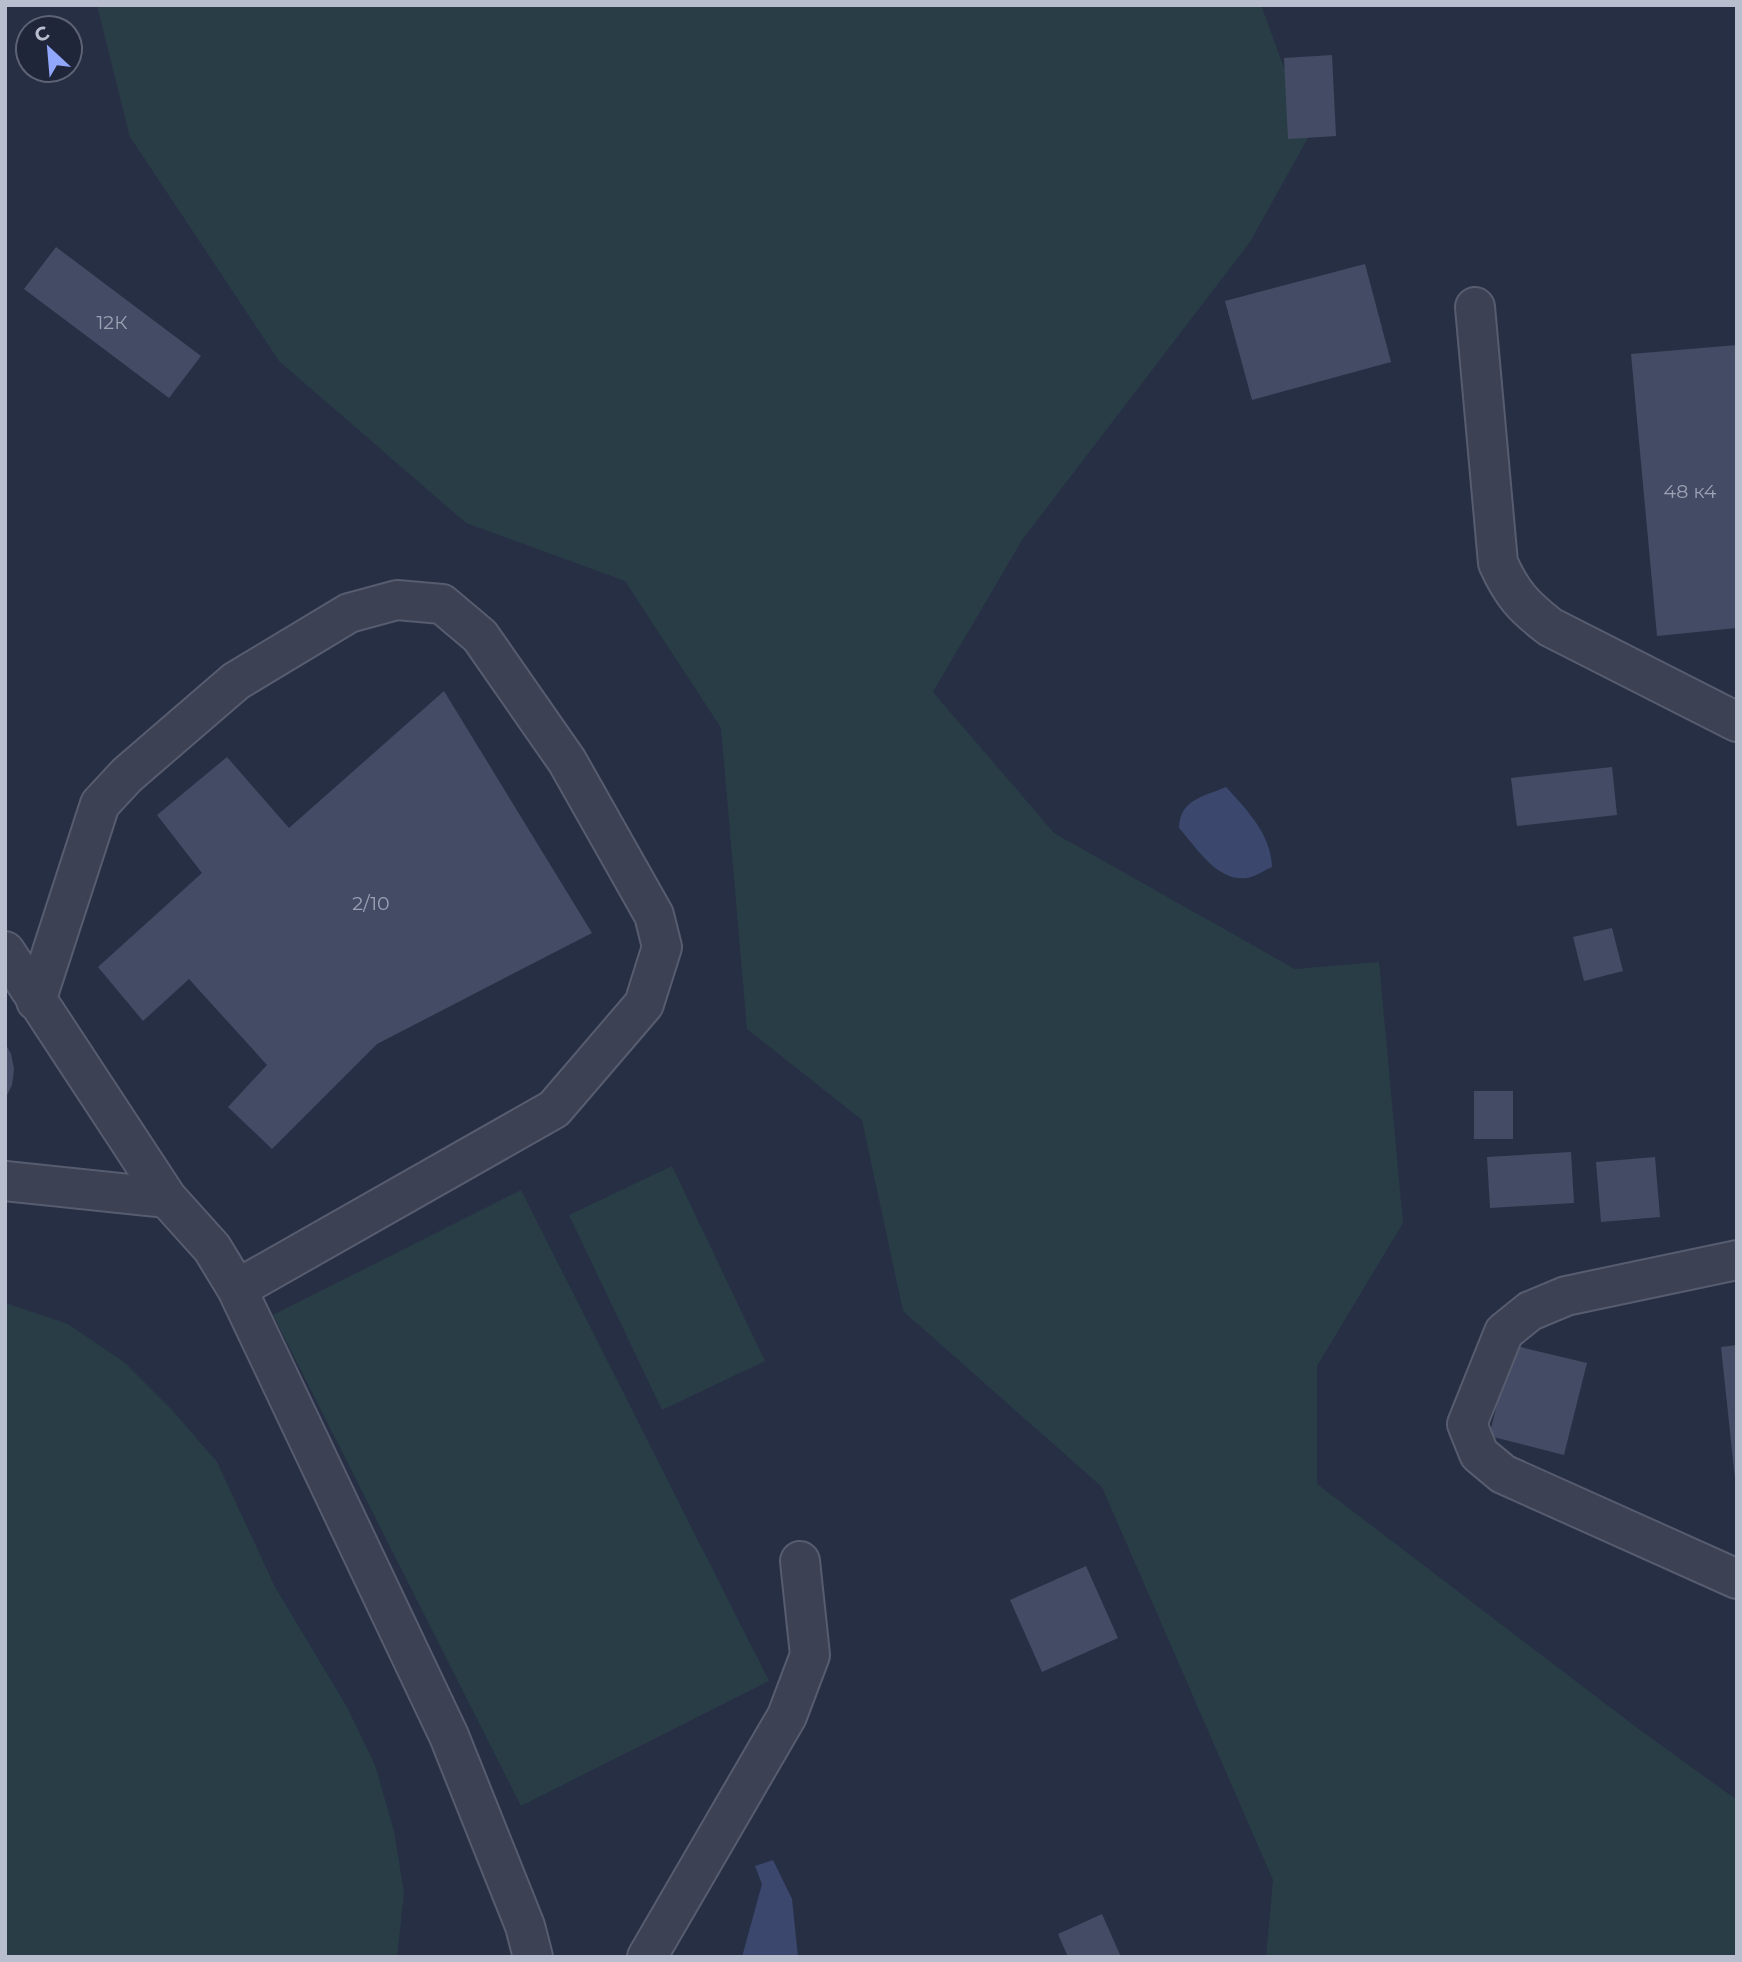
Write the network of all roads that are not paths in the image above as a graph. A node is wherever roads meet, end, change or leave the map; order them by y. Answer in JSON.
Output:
{"nodes":[{"id":1,"x":1475,"y":307,"type":"dead end"},
{"id":2,"x":1737,"y":722,"type":"edge"},
{"id":3,"x":5,"y":951,"type":"edge"},
{"id":4,"x":36,"y":1001,"type":"junction"},
{"id":5,"x":5,"y":1181,"type":"edge"},
{"id":6,"x":167,"y":1198,"type":"junction"},
{"id":7,"x":1737,"y":1260,"type":"edge"},
{"id":8,"x":237,"y":1289,"type":"junction"},
{"id":9,"x":800,"y":1561,"type":"dead end"},
{"id":10,"x":1737,"y":1579,"type":"edge"},
{"id":11,"x":533,"y":1957,"type":"edge"},
{"id":12,"x":646,"y":1957,"type":"edge"}],
"edges":[{"from":1,"to":2,"type":"lane"},
{"from":3,"to":4,"type":"lane"},
{"from":4,"to":6,"type":"lane"},
{"from":4,"to":8,"type":"lane"},
{"from":5,"to":6,"type":"lane"},
{"from":6,"to":8,"type":"lane"},
{"from":7,"to":10,"type":"lane"},
{"from":8,"to":11,"type":"lane"},
{"from":9,"to":12,"type":"lane"}]}
